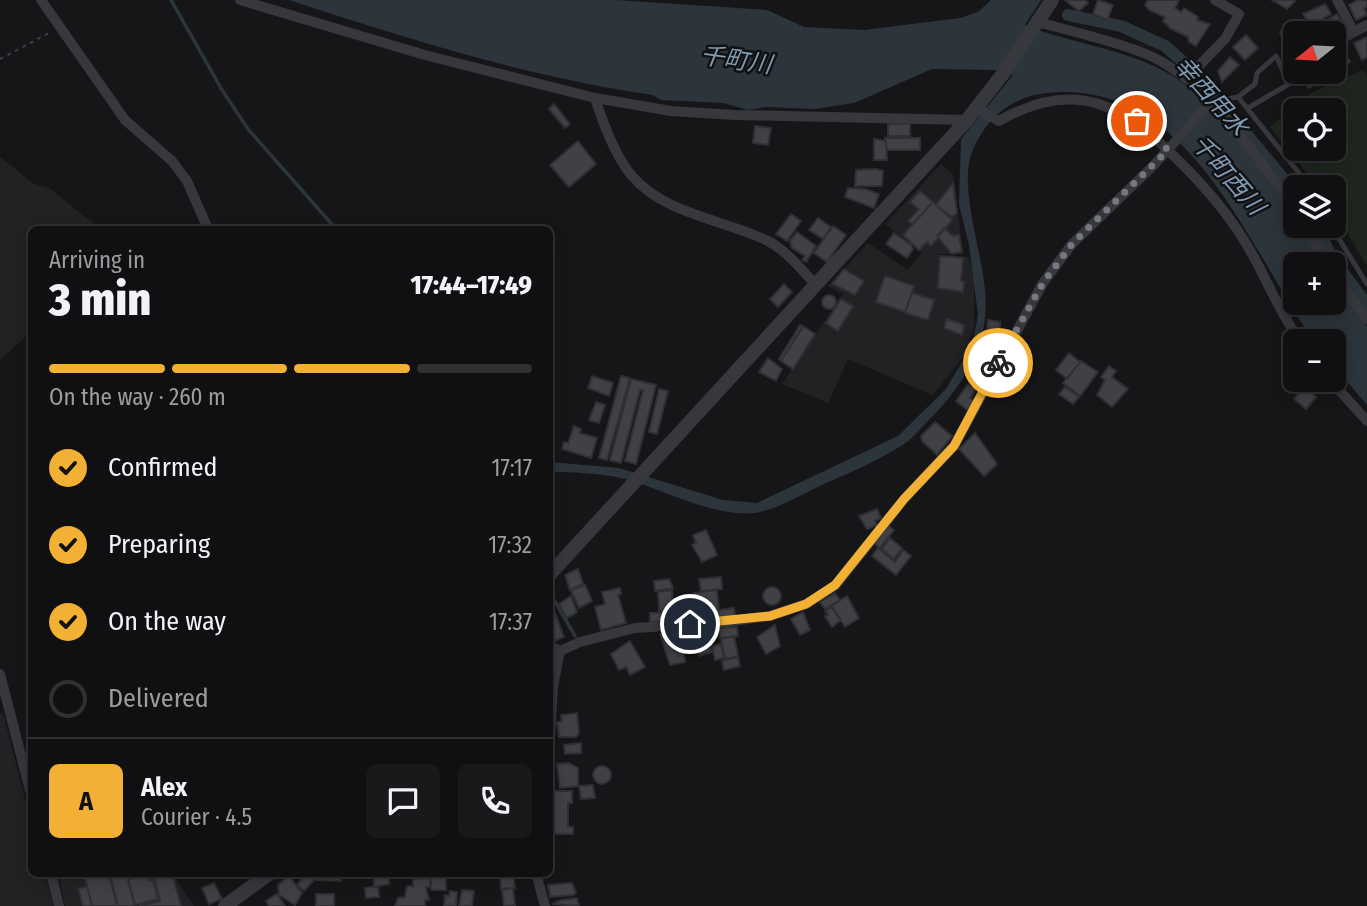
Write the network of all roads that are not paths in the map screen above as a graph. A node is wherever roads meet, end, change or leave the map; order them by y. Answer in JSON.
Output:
{"nodes":[{"id":1,"x":41,"y":0,"type":"edge"},
{"id":2,"x":240,"y":0,"type":"edge"},
{"id":3,"x":1052,"y":0,"type":"edge"},
{"id":4,"x":1215,"y":0,"type":"edge"},
{"id":5,"x":1337,"y":0,"type":"edge"},
{"id":6,"x":1036,"y":25,"type":"junction"},
{"id":7,"x":1367,"y":25,"type":"edge"},
{"id":8,"x":1354,"y":32,"type":"junction"},
{"id":9,"x":1346,"y":36,"type":"edge"},
{"id":10,"x":1191,"y":74,"type":"junction"},
{"id":11,"x":1238,"y":97,"type":"junction"},
{"id":12,"x":595,"y":98,"type":"junction"},
{"id":13,"x":1211,"y":103,"type":"junction"},
{"id":14,"x":1248,"y":108,"type":"junction"},
{"id":15,"x":978,"y":109,"type":"junction"},
{"id":16,"x":967,"y":120,"type":"junction"},
{"id":17,"x":1170,"y":148,"type":"junction"},
{"id":18,"x":1301,"y":175,"type":"edge"},
{"id":19,"x":1283,"y":192,"type":"edge"},
{"id":20,"x":207,"y":226,"type":"edge"},
{"id":21,"x":1339,"y":238,"type":"edge"},
{"id":22,"x":816,"y":284,"type":"junction"},
{"id":23,"x":1367,"y":284,"type":"edge"},
{"id":24,"x":1346,"y":290,"type":"edge"},
{"id":25,"x":1367,"y":319,"type":"edge"},
{"id":26,"x":1292,"y":329,"type":"edge"},
{"id":27,"x":1342,"y":392,"type":"edge"},
{"id":28,"x":1367,"y":421,"type":"edge"},
{"id":29,"x":553,"y":571,"type":"edge"},
{"id":30,"x":555,"y":648,"type":"edge"},
{"id":31,"x":553,"y":670,"type":"edge"},
{"id":32,"x":0,"y":674,"type":"edge"},
{"id":33,"x":28,"y":782,"type":"edge"},
{"id":34,"x":52,"y":877,"type":"edge"},
{"id":35,"x":265,"y":877,"type":"edge"},
{"id":36,"x":538,"y":877,"type":"edge"},
{"id":37,"x":543,"y":902,"type":"edge"},
{"id":38,"x":59,"y":906,"type":"edge"},
{"id":39,"x":225,"y":906,"type":"edge"},
{"id":40,"x":532,"y":906,"type":"edge"}],
"edges":[{"from":1,"to":20,"type":"street"},
{"from":2,"to":12,"type":"street"},
{"from":3,"to":6,"type":"street"},
{"from":4,"to":10,"type":"street"},
{"from":5,"to":8,"type":"street"},
{"from":6,"to":10,"type":"street"},
{"from":6,"to":15,"type":"street"},
{"from":7,"to":8,"type":"street"},
{"from":8,"to":9,"type":"street"},
{"from":10,"to":13,"type":"street"},
{"from":11,"to":13,"type":"lane"},
{"from":11,"to":14,"type":"lane"},
{"from":11,"to":14,"type":"lane"},
{"from":12,"to":16,"type":"street"},
{"from":12,"to":22,"type":"street"},
{"from":13,"to":17,"type":"street"},
{"from":13,"to":19,"type":"street"},
{"from":14,"to":18,"type":"lane"},
{"from":15,"to":16,"type":"street"},
{"from":15,"to":17,"type":"street"},
{"from":16,"to":22,"type":"street"},
{"from":17,"to":26,"type":"street"},
{"from":17,"to":30,"type":"street"},
{"from":21,"to":23,"type":"lane"},
{"from":22,"to":29,"type":"street"},
{"from":24,"to":25,"type":"street"},
{"from":27,"to":28,"type":"street"},
{"from":30,"to":31,"type":"street"},
{"from":32,"to":33,"type":"street"},
{"from":34,"to":38,"type":"street"},
{"from":35,"to":39,"type":"street"},
{"from":36,"to":37,"type":"street"},
{"from":37,"to":40,"type":"street"}]}
